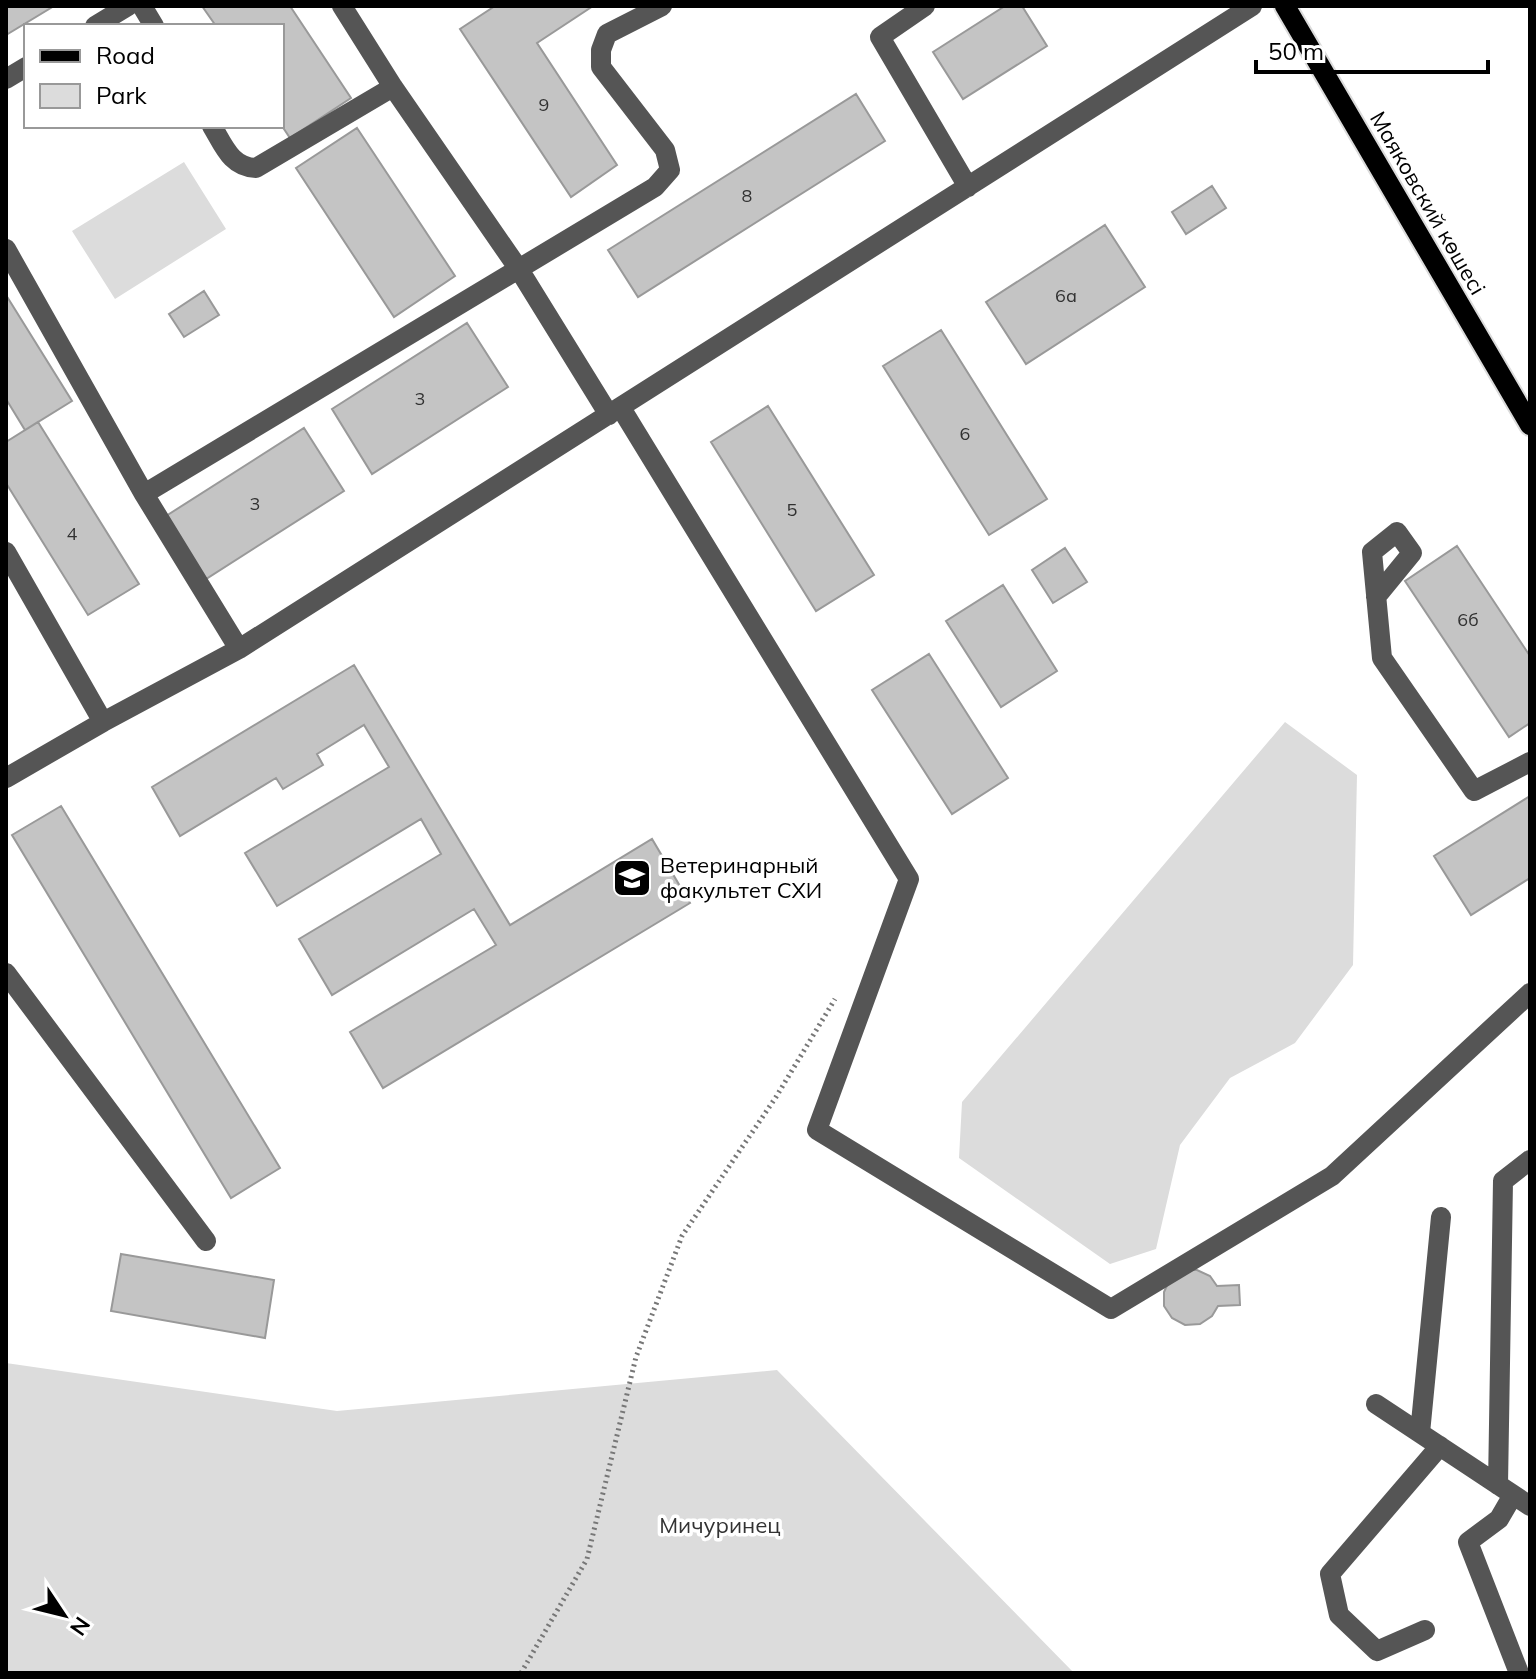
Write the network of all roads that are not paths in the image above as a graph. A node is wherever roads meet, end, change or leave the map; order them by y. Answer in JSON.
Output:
{"nodes":[{"id":1,"x":128,"y":6,"type":"edge"},
{"id":2,"x":142,"y":6,"type":"edge"},
{"id":3,"x":342,"y":6,"type":"edge"},
{"id":4,"x":662,"y":6,"type":"edge"},
{"id":5,"x":925,"y":6,"type":"edge"},
{"id":6,"x":1252,"y":6,"type":"edge"},
{"id":7,"x":1285,"y":6,"type":"edge"},
{"id":8,"x":98,"y":24,"type":"edge"},
{"id":9,"x":153,"y":24,"type":"edge"},
{"id":10,"x":24,"y":68,"type":"edge"},
{"id":11,"x":6,"y":79,"type":"edge"},
{"id":12,"x":393,"y":87,"type":"junction"},
{"id":13,"x":213,"y":128,"type":"edge"},
{"id":14,"x":968,"y":187,"type":"junction"},
{"id":15,"x":6,"y":249,"type":"edge"},
{"id":16,"x":520,"y":271,"type":"junction"},
{"id":17,"x":615,"y":411,"type":"junction"},
{"id":18,"x":1530,"y":425,"type":"edge"},
{"id":19,"x":144,"y":494,"type":"junction"},
{"id":20,"x":6,"y":552,"type":"edge"},
{"id":21,"x":1376,"y":597,"type":"dead end"},
{"id":22,"x":239,"y":649,"type":"junction"},
{"id":23,"x":103,"y":722,"type":"junction"},
{"id":24,"x":1530,"y":762,"type":"edge"},
{"id":25,"x":6,"y":778,"type":"edge"},
{"id":26,"x":6,"y":973,"type":"edge"},
{"id":27,"x":1530,"y":993,"type":"edge"},
{"id":28,"x":1530,"y":1160,"type":"edge"},
{"id":29,"x":1441,"y":1217,"type":"dead end"},
{"id":30,"x":206,"y":1241,"type":"dead end"},
{"id":31,"x":1376,"y":1404,"type":"dead end"},
{"id":32,"x":1420,"y":1433,"type":"junction"},
{"id":33,"x":1440,"y":1446,"type":"junction"},
{"id":34,"x":1514,"y":1495,"type":"edge"},
{"id":35,"x":1425,"y":1630,"type":"dead end"},
{"id":36,"x":1519,"y":1673,"type":"edge"}],
"edges":[{"from":1,"to":8,"type":"lane"},
{"from":2,"to":9,"type":"lane"},
{"from":3,"to":12,"type":"lane"},
{"from":4,"to":16,"type":"lane"},
{"from":5,"to":14,"type":"lane"},
{"from":6,"to":14,"type":"lane"},
{"from":7,"to":18,"type":"main road","name":"Маяковский көшесі"},
{"from":10,"to":11,"type":"lane"},
{"from":12,"to":13,"type":"lane"},
{"from":12,"to":16,"type":"lane"},
{"from":14,"to":17,"type":"lane"},
{"from":15,"to":19,"type":"lane"},
{"from":16,"to":17,"type":"lane"},
{"from":16,"to":19,"type":"lane"},
{"from":17,"to":22,"type":"lane"},
{"from":17,"to":27,"type":"lane"},
{"from":19,"to":22,"type":"lane"},
{"from":20,"to":23,"type":"lane"},
{"from":21,"to":24,"type":"lane"},
{"from":22,"to":23,"type":"lane"},
{"from":23,"to":25,"type":"lane"},
{"from":26,"to":30,"type":"lane"},
{"from":28,"to":34,"type":"lane"},
{"from":29,"to":32,"type":"lane"},
{"from":31,"to":32,"type":"lane"},
{"from":32,"to":33,"type":"lane"},
{"from":33,"to":34,"type":"lane"},
{"from":33,"to":35,"type":"lane"},
{"from":34,"to":36,"type":"lane"}]}
